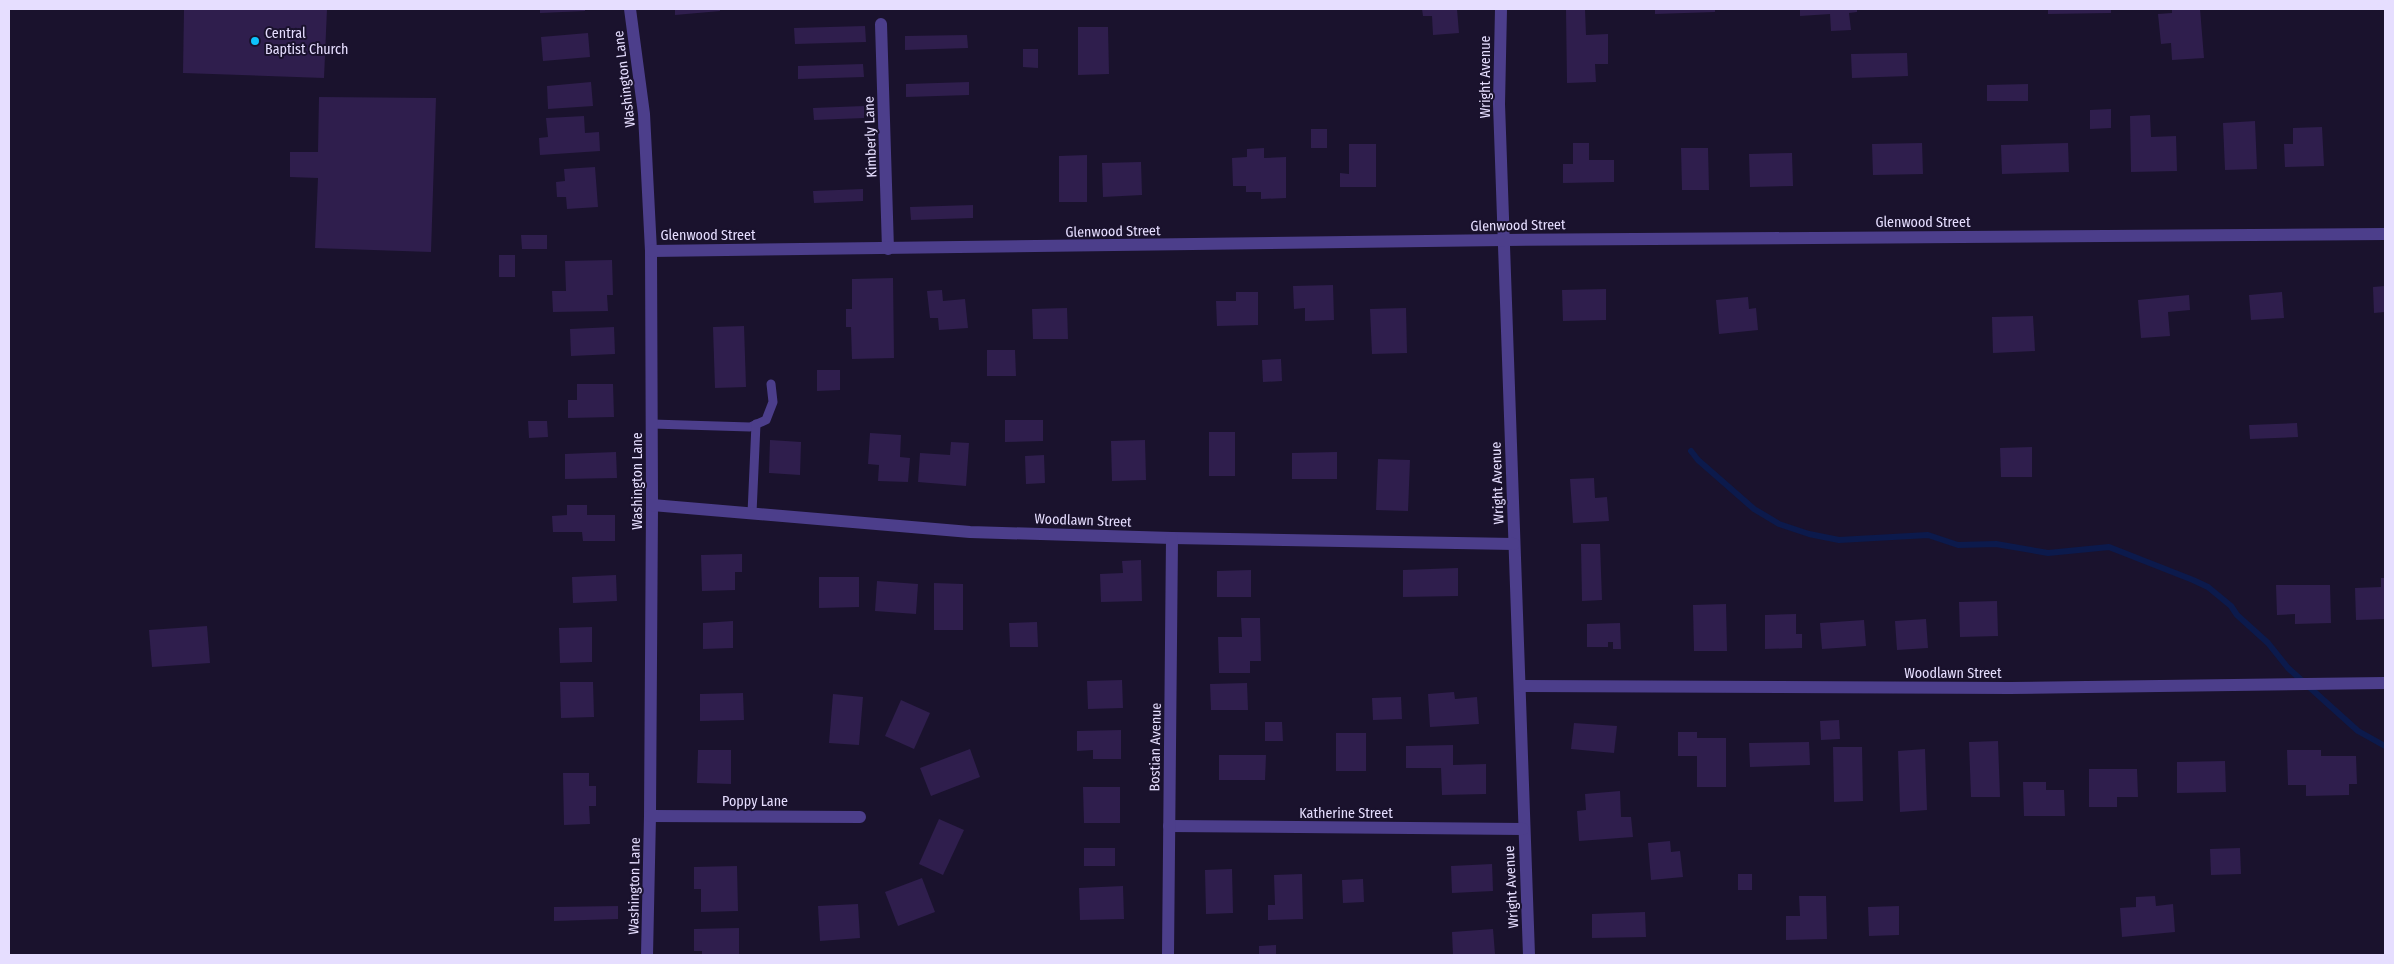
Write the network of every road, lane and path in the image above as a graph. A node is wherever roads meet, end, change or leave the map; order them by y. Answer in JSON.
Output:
{"nodes":[{"id":1,"x":630,"y":9,"type":"edge"},
{"id":2,"x":1501,"y":9,"type":"edge"},
{"id":3,"x":881,"y":24,"type":"dead end"},
{"id":4,"x":2385,"y":234,"type":"edge"},
{"id":5,"x":1505,"y":240,"type":"junction"},
{"id":6,"x":888,"y":249,"type":"junction"},
{"id":7,"x":651,"y":251,"type":"junction"},
{"id":8,"x":771,"y":384,"type":"dead end"},
{"id":9,"x":652,"y":424,"type":"junction"},
{"id":10,"x":756,"y":424,"type":"junction"},
{"id":11,"x":652,"y":505,"type":"junction"},
{"id":12,"x":752,"y":514,"type":"junction"},
{"id":13,"x":1172,"y":538,"type":"junction"},
{"id":14,"x":1514,"y":544,"type":"junction"},
{"id":15,"x":2385,"y":683,"type":"edge"},
{"id":16,"x":1520,"y":686,"type":"junction"},
{"id":17,"x":650,"y":816,"type":"junction"},
{"id":18,"x":860,"y":817,"type":"dead end"},
{"id":19,"x":1169,"y":826,"type":"junction"},
{"id":20,"x":1523,"y":829,"type":"junction"},
{"id":21,"x":647,"y":955,"type":"edge"},
{"id":22,"x":1168,"y":955,"type":"edge"},
{"id":23,"x":1529,"y":955,"type":"edge"}],
"edges":[{"from":1,"to":7,"type":"street","name":"Washington Lane"},
{"from":2,"to":5,"type":"street","name":"Wright Avenue"},
{"from":3,"to":6,"type":"street","name":"Kimberly Lane"},
{"from":4,"to":5,"type":"street","name":"Glenwood Street"},
{"from":5,"to":6,"type":"street","name":"Glenwood Street"},
{"from":5,"to":14,"type":"street","name":"Wright Avenue"},
{"from":6,"to":7,"type":"street","name":"Glenwood Street"},
{"from":7,"to":9,"type":"street","name":"Washington Lane"},
{"from":8,"to":10,"type":"lane"},
{"from":9,"to":10,"type":"lane"},
{"from":9,"to":11,"type":"street","name":"Washington Lane"},
{"from":10,"to":12,"type":"lane"},
{"from":11,"to":12,"type":"street","name":"Woodlawn Street"},
{"from":11,"to":17,"type":"street","name":"Washington Lane"},
{"from":12,"to":13,"type":"street","name":"Woodlawn Street"},
{"from":13,"to":14,"type":"street","name":"Woodlawn Street"},
{"from":13,"to":19,"type":"street","name":"Bostian Avenue"},
{"from":14,"to":16,"type":"street","name":"Wright Avenue"},
{"from":15,"to":16,"type":"street","name":"Woodlawn Street"},
{"from":16,"to":20,"type":"street","name":"Wright Avenue"},
{"from":17,"to":18,"type":"street","name":"Poppy Lane"},
{"from":17,"to":21,"type":"street","name":"Washington Lane"},
{"from":19,"to":20,"type":"street","name":"Katherine Street"},
{"from":19,"to":22,"type":"street","name":"Bostian Avenue"},
{"from":20,"to":23,"type":"street","name":"Wright Avenue"}]}
